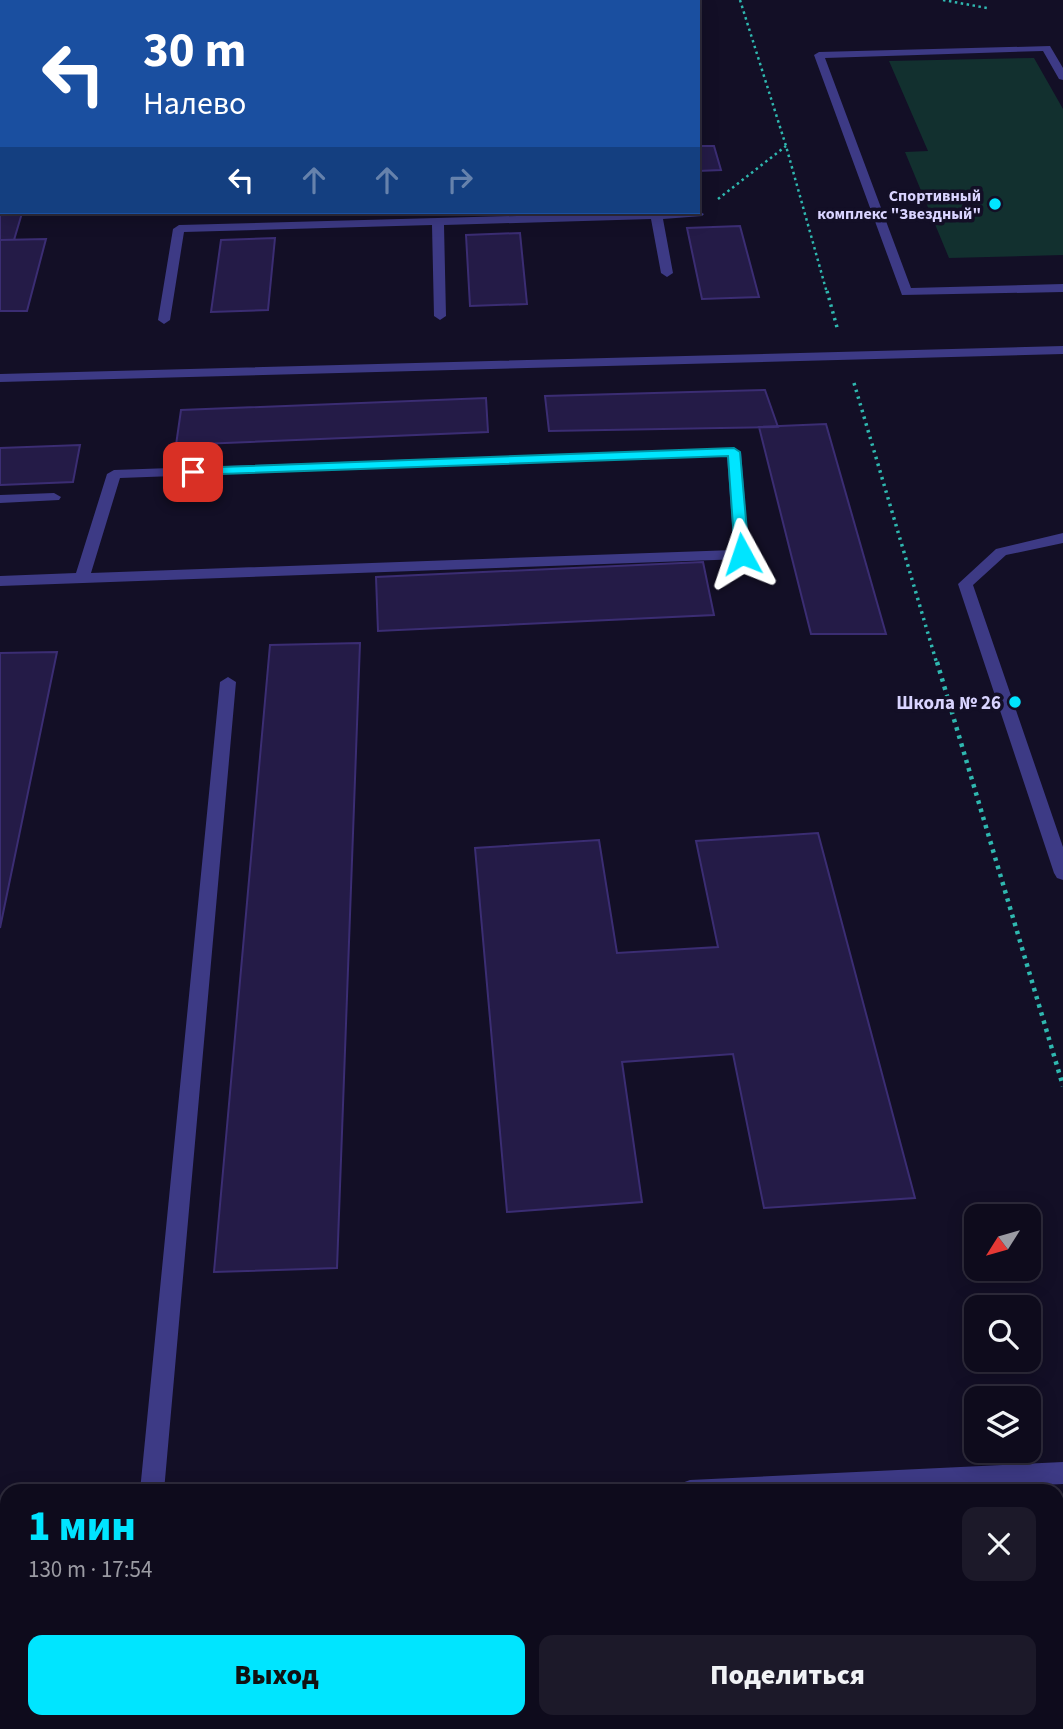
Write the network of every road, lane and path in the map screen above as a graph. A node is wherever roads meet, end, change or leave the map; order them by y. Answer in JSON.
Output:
{"nodes":[{"id":1,"x":740,"y":0,"type":"edge"},
{"id":2,"x":943,"y":0,"type":"edge"},
{"id":3,"x":987,"y":8,"type":"dead end"},
{"id":4,"x":1063,"y":77,"type":"edge"},
{"id":5,"x":786,"y":146,"type":"junction"},
{"id":6,"x":700,"y":212,"type":"edge"},
{"id":7,"x":251,"y":214,"type":"edge"},
{"id":8,"x":698,"y":214,"type":"edge"},
{"id":9,"x":656,"y":215,"type":"junction"},
{"id":10,"x":438,"y":222,"type":"junction"},
{"id":11,"x":250,"y":227,"type":"junction"},
{"id":12,"x":667,"y":273,"type":"dead end"},
{"id":13,"x":1063,"y":288,"type":"edge"},
{"id":14,"x":440,"y":316,"type":"dead end"},
{"id":15,"x":164,"y":320,"type":"dead end"},
{"id":16,"x":1063,"y":350,"type":"edge"},
{"id":17,"x":845,"y":355,"type":"junction"},
{"id":18,"x":0,"y":378,"type":"edge"},
{"id":19,"x":54,"y":497,"type":"dead end"},
{"id":20,"x":0,"y":499,"type":"edge"},
{"id":21,"x":1063,"y":538,"type":"edge"},
{"id":22,"x":82,"y":579,"type":"junction"},
{"id":23,"x":0,"y":581,"type":"edge"},
{"id":24,"x":228,"y":682,"type":"dead end"},
{"id":25,"x":1063,"y":873,"type":"edge"},
{"id":26,"x":1063,"y":1086,"type":"edge"},
{"id":27,"x":1063,"y":1473,"type":"edge"},
{"id":28,"x":153,"y":1484,"type":"edge"},
{"id":29,"x":835,"y":1484,"type":"edge"}],
"edges":[{"from":1,"to":5,"type":"path"},
{"from":2,"to":3,"type":"path"},
{"from":4,"to":13,"type":"street"},
{"from":5,"to":6,"type":"path"},
{"from":5,"to":17,"type":"path"},
{"from":7,"to":11,"type":"street"},
{"from":8,"to":9,"type":"street"},
{"from":9,"to":10,"type":"street"},
{"from":9,"to":12,"type":"street"},
{"from":10,"to":11,"type":"street"},
{"from":10,"to":14,"type":"street"},
{"from":11,"to":15,"type":"street"},
{"from":16,"to":17,"type":"street"},
{"from":17,"to":18,"type":"street"},
{"from":17,"to":26,"type":"path"},
{"from":19,"to":20,"type":"street"},
{"from":21,"to":25,"type":"street"},
{"from":22,"to":22,"type":"street"},
{"from":22,"to":23,"type":"street"},
{"from":24,"to":28,"type":"street"},
{"from":27,"to":29,"type":"street"}]}
